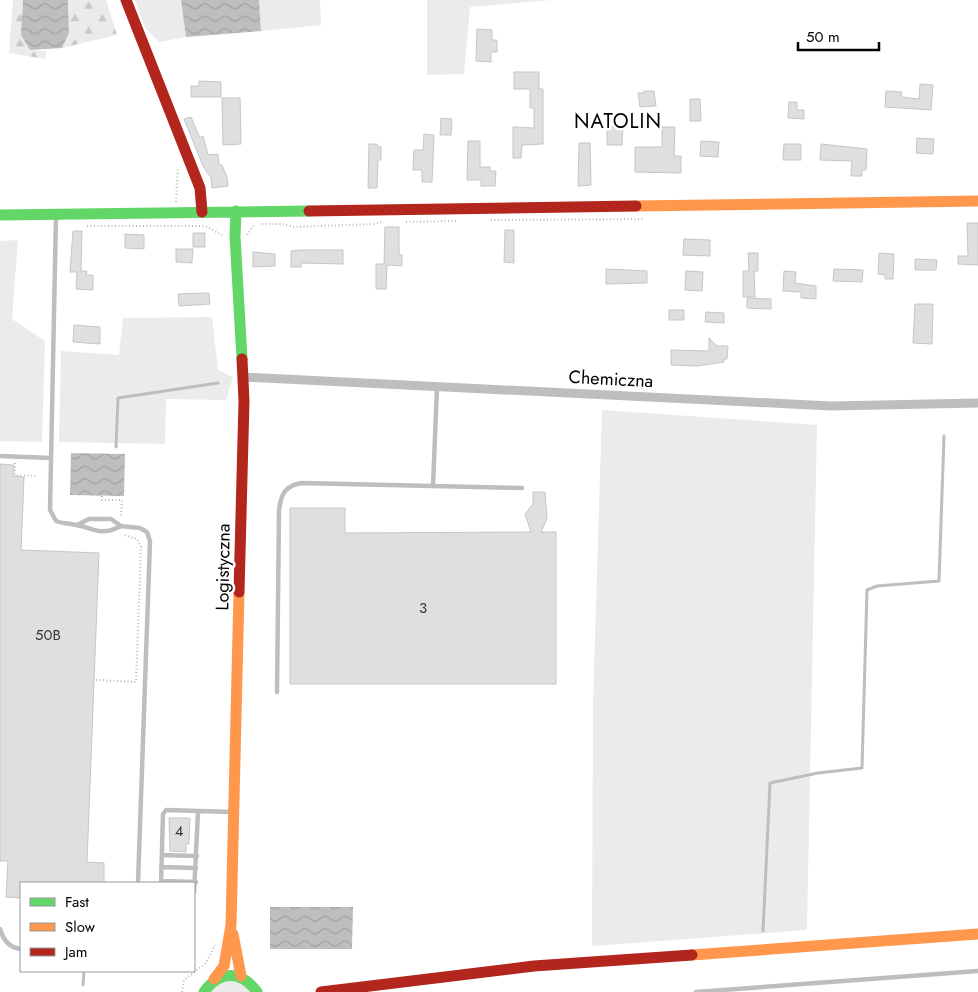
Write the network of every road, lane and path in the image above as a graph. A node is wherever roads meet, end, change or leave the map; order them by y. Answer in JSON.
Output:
{"nodes":[{"id":1,"x":126,"y":0,"type":"edge"},
{"id":2,"x":978,"y":201,"type":"edge"},
{"id":3,"x":236,"y":211,"type":"junction"},
{"id":4,"x":202,"y":212,"type":"junction"},
{"id":5,"x":56,"y":214,"type":"junction"},
{"id":6,"x":0,"y":215,"type":"edge"},
{"id":7,"x":652,"y":218,"type":"dead end"},
{"id":8,"x":486,"y":219,"type":"dead end"},
{"id":9,"x":460,"y":221,"type":"dead end"},
{"id":10,"x":388,"y":222,"type":"dead end"},
{"id":11,"x":405,"y":222,"type":"dead end"},
{"id":12,"x":82,"y":225,"type":"dead end"},
{"id":13,"x":235,"y":236,"type":"junction"},
{"id":14,"x":243,"y":377,"type":"junction"},
{"id":15,"x":437,"y":386,"type":"junction"},
{"id":16,"x":978,"y":403,"type":"edge"},
{"id":17,"x":0,"y":456,"type":"edge"},
{"id":18,"x":51,"y":458,"type":"junction"},
{"id":19,"x":8,"y":463,"type":"dead end"},
{"id":20,"x":38,"y":476,"type":"dead end"},
{"id":21,"x":433,"y":486,"type":"junction"},
{"id":22,"x":522,"y":488,"type":"dead end"},
{"id":23,"x":102,"y":496,"type":"dead end"},
{"id":24,"x":121,"y":516,"type":"dead end"},
{"id":25,"x":77,"y":525,"type":"junction"},
{"id":26,"x":121,"y":526,"type":"junction"},
{"id":27,"x":120,"y":534,"type":"dead end"},
{"id":28,"x":96,"y":680,"type":"dead end"},
{"id":29,"x":277,"y":692,"type":"dead end"},
{"id":30,"x":198,"y":812,"type":"junction"},
{"id":31,"x":234,"y":812,"type":"junction"},
{"id":32,"x":162,"y":855,"type":"junction"},
{"id":33,"x":196,"y":856,"type":"junction"},
{"id":34,"x":161,"y":867,"type":"junction"},
{"id":35,"x":196,"y":868,"type":"junction"},
{"id":36,"x":138,"y":882,"type":"edge"},
{"id":37,"x":161,"y":882,"type":"edge"},
{"id":38,"x":196,"y":882,"type":"junction"},
{"id":39,"x":195,"y":888,"type":"edge"},
{"id":40,"x":231,"y":924,"type":"junction"},
{"id":41,"x":0,"y":929,"type":"edge"},
{"id":42,"x":978,"y":934,"type":"edge"},
{"id":43,"x":216,"y":942,"type":"dead end"},
{"id":44,"x":20,"y":949,"type":"edge"},
{"id":45,"x":194,"y":972,"type":"edge"},
{"id":46,"x":195,"y":972,"type":"edge"},
{"id":47,"x":978,"y":972,"type":"edge"},
{"id":48,"x":242,"y":976,"type":"junction"},
{"id":49,"x":214,"y":979,"type":"junction"},
{"id":50,"x":258,"y":991,"type":"edge"},
{"id":51,"x":182,"y":992,"type":"edge"},
{"id":52,"x":204,"y":992,"type":"edge"},
{"id":53,"x":321,"y":992,"type":"edge"},
{"id":54,"x":696,"y":992,"type":"edge"}],
"edges":[{"from":1,"to":4,"type":"street"},
{"from":2,"to":3,"type":"street"},
{"from":3,"to":4,"type":"street"},
{"from":3,"to":13,"type":"street","name":"Logistyczna"},
{"from":4,"to":5,"type":"street"},
{"from":5,"to":6,"type":"street"},
{"from":5,"to":18,"type":"lane"},
{"from":7,"to":8,"type":"path"},
{"from":9,"to":11,"type":"path"},
{"from":10,"to":13,"type":"path"},
{"from":12,"to":13,"type":"path"},
{"from":13,"to":14,"type":"street","name":"Logistyczna"},
{"from":14,"to":15,"type":"street","name":"Chemiczna"},
{"from":14,"to":31,"type":"street","name":"Logistyczna"},
{"from":15,"to":16,"type":"street","name":"Chemiczna"},
{"from":15,"to":21,"type":"lane"},
{"from":17,"to":18,"type":"lane"},
{"from":18,"to":25,"type":"lane"},
{"from":19,"to":20,"type":"path"},
{"from":21,"to":22,"type":"lane"},
{"from":21,"to":29,"type":"lane"},
{"from":23,"to":24,"type":"path"},
{"from":25,"to":26,"type":"lane"},
{"from":25,"to":26,"type":"lane"},
{"from":26,"to":36,"type":"lane"},
{"from":27,"to":28,"type":"path"},
{"from":30,"to":31,"type":"lane"},
{"from":30,"to":32,"type":"lane"},
{"from":30,"to":33,"type":"lane"},
{"from":31,"to":40,"type":"street","name":"Logistyczna"},
{"from":32,"to":33,"type":"lane"},
{"from":32,"to":34,"type":"lane"},
{"from":33,"to":35,"type":"lane"},
{"from":34,"to":35,"type":"lane"},
{"from":34,"to":37,"type":"lane"},
{"from":35,"to":38,"type":"lane"},
{"from":37,"to":38,"type":"lane"},
{"from":38,"to":39,"type":"lane"},
{"from":40,"to":48,"type":"street","name":"Logistyczna"},
{"from":40,"to":49,"type":"street","name":"Logistyczna"},
{"from":41,"to":44,"type":"lane"},
{"from":42,"to":53,"type":"street"},
{"from":43,"to":46,"type":"path"},
{"from":45,"to":51,"type":"path"},
{"from":47,"to":54,"type":"lane"},
{"from":48,"to":49,"type":"street"},
{"from":48,"to":50,"type":"street"},
{"from":49,"to":52,"type":"street","name":"Logistyczna"}]}
